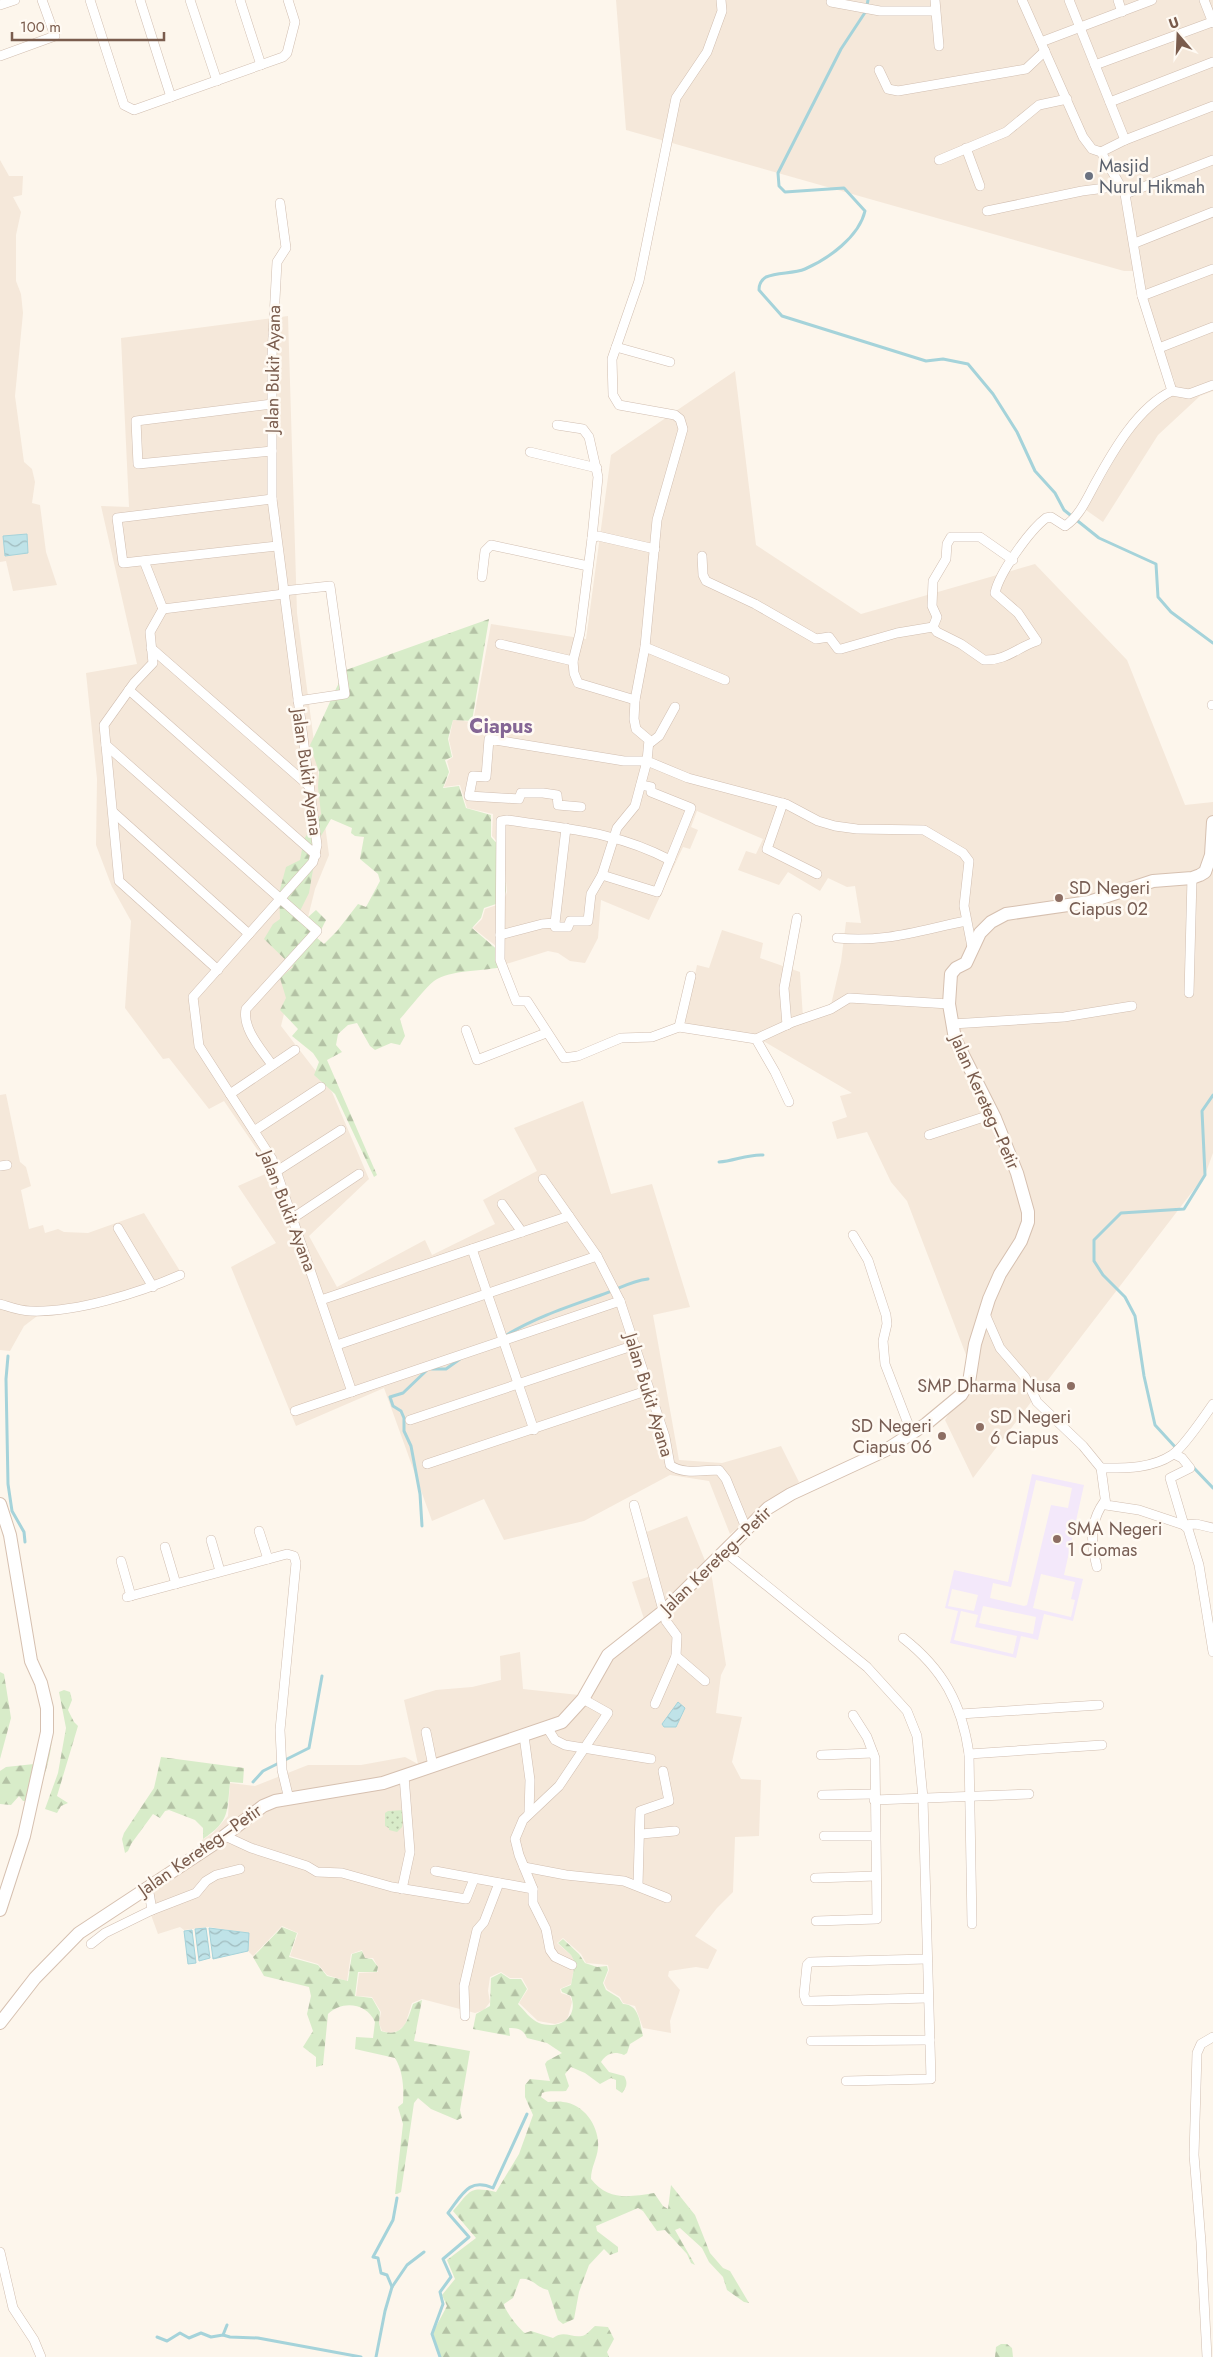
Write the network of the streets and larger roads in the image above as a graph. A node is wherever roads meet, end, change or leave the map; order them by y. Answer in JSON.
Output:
{"nodes":[{"id":1,"x":15,"y":0,"type":"edge"},
{"id":2,"x":42,"y":0,"type":"edge"},
{"id":3,"x":90,"y":0,"type":"edge"},
{"id":4,"x":140,"y":0,"type":"edge"},
{"id":5,"x":190,"y":0,"type":"edge"},
{"id":6,"x":240,"y":0,"type":"edge"},
{"id":7,"x":288,"y":0,"type":"edge"},
{"id":8,"x":721,"y":0,"type":"edge"},
{"id":9,"x":935,"y":0,"type":"edge"},
{"id":10,"x":1022,"y":0,"type":"edge"},
{"id":11,"x":1069,"y":0,"type":"edge"},
{"id":12,"x":1118,"y":0,"type":"edge"},
{"id":13,"x":1152,"y":0,"type":"edge"},
{"id":14,"x":1204,"y":0,"type":"edge"},
{"id":15,"x":831,"y":2,"type":"dead end"},
{"id":16,"x":0,"y":5,"type":"edge"},
{"id":17,"x":935,"y":11,"type":"junction"},
{"id":18,"x":1122,"y":12,"type":"junction"},
{"id":19,"x":1213,"y":23,"type":"edge"},
{"id":20,"x":1080,"y":28,"type":"junction"},
{"id":21,"x":1041,"y":42,"type":"junction"},
{"id":22,"x":939,"y":46,"type":"dead end"},
{"id":23,"x":1045,"y":51,"type":"junction"},
{"id":24,"x":0,"y":56,"type":"edge"},
{"id":25,"x":1213,"y":62,"type":"edge"},
{"id":26,"x":261,"y":65,"type":"junction"},
{"id":27,"x":1095,"y":65,"type":"junction"},
{"id":28,"x":879,"y":70,"type":"dead end"},
{"id":29,"x":217,"y":81,"type":"junction"},
{"id":30,"x":171,"y":97,"type":"junction"},
{"id":31,"x":1067,"y":99,"type":"junction"},
{"id":32,"x":1110,"y":102,"type":"junction"},
{"id":33,"x":1213,"y":106,"type":"edge"},
{"id":34,"x":1125,"y":140,"type":"junction"},
{"id":35,"x":966,"y":148,"type":"junction"},
{"id":36,"x":1101,"y":152,"type":"junction"},
{"id":37,"x":939,"y":160,"type":"dead end"},
{"id":38,"x":1213,"y":160,"type":"edge"},
{"id":39,"x":980,"y":186,"type":"dead end"},
{"id":40,"x":1123,"y":190,"type":"junction"},
{"id":41,"x":280,"y":203,"type":"dead end"},
{"id":42,"x":987,"y":211,"type":"dead end"},
{"id":43,"x":1213,"y":212,"type":"edge"},
{"id":44,"x":1135,"y":243,"type":"junction"},
{"id":45,"x":1213,"y":269,"type":"edge"},
{"id":46,"x":1142,"y":296,"type":"junction"},
{"id":47,"x":1213,"y":327,"type":"edge"},
{"id":48,"x":616,"y":348,"type":"junction"},
{"id":49,"x":1159,"y":348,"type":"junction"},
{"id":50,"x":670,"y":362,"type":"dead end"},
{"id":51,"x":1213,"y":385,"type":"edge"},
{"id":52,"x":1172,"y":391,"type":"junction"},
{"id":53,"x":272,"y":404,"type":"junction"},
{"id":54,"x":557,"y":425,"type":"dead end"},
{"id":55,"x":272,"y":451,"type":"junction"},
{"id":56,"x":530,"y":452,"type":"dead end"},
{"id":57,"x":597,"y":468,"type":"junction"},
{"id":58,"x":272,"y":499,"type":"junction"},
{"id":59,"x":592,"y":538,"type":"junction"},
{"id":60,"x":277,"y":546,"type":"junction"},
{"id":61,"x":655,"y":549,"type":"junction"},
{"id":62,"x":702,"y":556,"type":"dead end"},
{"id":63,"x":1013,"y":560,"type":"junction"},
{"id":64,"x":144,"y":561,"type":"junction"},
{"id":65,"x":588,"y":566,"type":"junction"},
{"id":66,"x":482,"y":577,"type":"dead end"},
{"id":67,"x":284,"y":592,"type":"junction"},
{"id":68,"x":163,"y":609,"type":"junction"},
{"id":69,"x":934,"y":627,"type":"junction"},
{"id":70,"x":500,"y":644,"type":"dead end"},
{"id":71,"x":645,"y":647,"type":"junction"},
{"id":72,"x":151,"y":648,"type":"junction"},
{"id":73,"x":573,"y":661,"type":"junction"},
{"id":74,"x":725,"y":680,"type":"dead end"},
{"id":75,"x":129,"y":690,"type":"junction"},
{"id":76,"x":635,"y":700,"type":"junction"},
{"id":77,"x":298,"y":702,"type":"junction"},
{"id":78,"x":675,"y":708,"type":"dead end"},
{"id":79,"x":650,"y":743,"type":"junction"},
{"id":80,"x":106,"y":745,"type":"junction"},
{"id":81,"x":647,"y":761,"type":"junction"},
{"id":82,"x":641,"y":785,"type":"junction"},
{"id":83,"x":309,"y":786,"type":"junction"},
{"id":84,"x":783,"y":803,"type":"junction"},
{"id":85,"x":581,"y":807,"type":"dead end"},
{"id":86,"x":113,"y":812,"type":"junction"},
{"id":87,"x":1213,"y":822,"type":"edge"},
{"id":88,"x":566,"y":828,"type":"junction"},
{"id":89,"x":613,"y":837,"type":"junction"},
{"id":90,"x":316,"y":855,"type":"junction"},
{"id":91,"x":670,"y":860,"type":"junction"},
{"id":92,"x":817,"y":874,"type":"dead end"},
{"id":93,"x":602,"y":875,"type":"junction"},
{"id":94,"x":1192,"y":878,"type":"junction"},
{"id":95,"x":280,"y":899,"type":"junction"},
{"id":96,"x":798,"y":918,"type":"dead end"},
{"id":97,"x":966,"y":921,"type":"junction"},
{"id":98,"x":555,"y":923,"type":"junction"},
{"id":99,"x":249,"y":934,"type":"junction"},
{"id":100,"x":500,"y":935,"type":"junction"},
{"id":101,"x":837,"y":938,"type":"dead end"},
{"id":102,"x":972,"y":947,"type":"junction"},
{"id":103,"x":218,"y":970,"type":"junction"},
{"id":104,"x":691,"y":976,"type":"dead end"},
{"id":105,"x":1189,"y":992,"type":"dead end"},
{"id":106,"x":949,"y":1004,"type":"junction"},
{"id":107,"x":1132,"y":1006,"type":"dead end"},
{"id":108,"x":952,"y":1024,"type":"junction"},
{"id":109,"x":787,"y":1025,"type":"junction"},
{"id":110,"x":679,"y":1027,"type":"junction"},
{"id":111,"x":466,"y":1030,"type":"dead end"},
{"id":112,"x":546,"y":1032,"type":"junction"},
{"id":113,"x":756,"y":1039,"type":"junction"},
{"id":114,"x":295,"y":1050,"type":"dead end"},
{"id":115,"x":272,"y":1066,"type":"junction"},
{"id":116,"x":320,"y":1087,"type":"dead end"},
{"id":117,"x":230,"y":1094,"type":"junction"},
{"id":118,"x":788,"y":1102,"type":"dead end"},
{"id":119,"x":993,"y":1114,"type":"junction"},
{"id":120,"x":254,"y":1130,"type":"junction"},
{"id":121,"x":341,"y":1130,"type":"dead end"},
{"id":122,"x":928,"y":1135,"type":"dead end"},
{"id":123,"x":277,"y":1171,"type":"junction"},
{"id":124,"x":359,"y":1174,"type":"dead end"},
{"id":125,"x":543,"y":1179,"type":"dead end"},
{"id":126,"x":502,"y":1204,"type":"dead end"},
{"id":127,"x":569,"y":1216,"type":"junction"},
{"id":128,"x":293,"y":1218,"type":"junction"},
{"id":129,"x":118,"y":1228,"type":"dead end"},
{"id":130,"x":522,"y":1232,"type":"junction"},
{"id":131,"x":853,"y":1235,"type":"dead end"},
{"id":132,"x":472,"y":1249,"type":"junction"},
{"id":133,"x":597,"y":1256,"type":"junction"},
{"id":134,"x":180,"y":1276,"type":"dead end"},
{"id":135,"x":154,"y":1287,"type":"junction"},
{"id":136,"x":487,"y":1293,"type":"junction"},
{"id":137,"x":321,"y":1300,"type":"junction"},
{"id":138,"x":620,"y":1301,"type":"junction"},
{"id":139,"x":0,"y":1304,"type":"edge"},
{"id":140,"x":985,"y":1314,"type":"junction"},
{"id":141,"x":503,"y":1340,"type":"junction"},
{"id":142,"x":337,"y":1345,"type":"junction"},
{"id":143,"x":634,"y":1345,"type":"junction"},
{"id":144,"x":518,"y":1384,"type":"junction"},
{"id":145,"x":650,"y":1390,"type":"junction"},
{"id":146,"x":352,"y":1392,"type":"junction"},
{"id":147,"x":1213,"y":1404,"type":"edge"},
{"id":148,"x":295,"y":1411,"type":"dead end"},
{"id":149,"x":410,"y":1420,"type":"dead end"},
{"id":150,"x":534,"y":1430,"type":"junction"},
{"id":151,"x":912,"y":1434,"type":"junction"},
{"id":152,"x":1174,"y":1454,"type":"junction"},
{"id":153,"x":427,"y":1464,"type":"dead end"},
{"id":154,"x":1101,"y":1468,"type":"junction"},
{"id":155,"x":1104,"y":1502,"type":"junction"},
{"id":156,"x":0,"y":1504,"type":"edge"},
{"id":157,"x":634,"y":1505,"type":"dead end"},
{"id":158,"x":1184,"y":1525,"type":"junction"},
{"id":159,"x":746,"y":1528,"type":"junction"},
{"id":160,"x":1213,"y":1528,"type":"edge"},
{"id":161,"x":259,"y":1531,"type":"dead end"},
{"id":162,"x":211,"y":1540,"type":"dead end"},
{"id":163,"x":165,"y":1547,"type":"dead end"},
{"id":164,"x":724,"y":1551,"type":"junction"},
{"id":165,"x":268,"y":1559,"type":"junction"},
{"id":166,"x":121,"y":1561,"type":"dead end"},
{"id":167,"x":1097,"y":1567,"type":"dead end"},
{"id":168,"x":220,"y":1571,"type":"junction"},
{"id":169,"x":176,"y":1584,"type":"junction"},
{"id":170,"x":665,"y":1610,"type":"junction"},
{"id":171,"x":903,"y":1638,"type":"dead end"},
{"id":172,"x":1213,"y":1652,"type":"edge"},
{"id":173,"x":676,"y":1656,"type":"junction"},
{"id":174,"x":705,"y":1681,"type":"dead end"},
{"id":175,"x":582,"y":1699,"type":"junction"},
{"id":176,"x":655,"y":1704,"type":"dead end"},
{"id":177,"x":1100,"y":1705,"type":"dead end"},
{"id":178,"x":960,"y":1714,"type":"junction"},
{"id":179,"x":853,"y":1715,"type":"dead end"},
{"id":180,"x":548,"y":1729,"type":"junction"},
{"id":181,"x":426,"y":1732,"type":"dead end"},
{"id":182,"x":524,"y":1736,"type":"junction"},
{"id":183,"x":1102,"y":1745,"type":"dead end"},
{"id":184,"x":585,"y":1750,"type":"junction"},
{"id":185,"x":873,"y":1752,"type":"junction"},
{"id":186,"x":969,"y":1754,"type":"junction"},
{"id":187,"x":821,"y":1755,"type":"dead end"},
{"id":188,"x":651,"y":1758,"type":"dead end"},
{"id":189,"x":433,"y":1766,"type":"junction"},
{"id":190,"x":663,"y":1771,"type":"dead end"},
{"id":191,"x":404,"y":1776,"type":"junction"},
{"id":192,"x":1029,"y":1794,"type":"dead end"},
{"id":193,"x":822,"y":1796,"type":"dead end"},
{"id":194,"x":970,"y":1796,"type":"junction"},
{"id":195,"x":874,"y":1797,"type":"junction"},
{"id":196,"x":923,"y":1798,"type":"junction"},
{"id":197,"x":289,"y":1799,"type":"junction"},
{"id":198,"x":529,"y":1813,"type":"junction"},
{"id":199,"x":676,"y":1831,"type":"dead end"},
{"id":200,"x":641,"y":1834,"type":"junction"},
{"id":201,"x":225,"y":1836,"type":"junction"},
{"id":202,"x":824,"y":1836,"type":"dead end"},
{"id":203,"x":875,"y":1836,"type":"junction"},
{"id":204,"x":524,"y":1867,"type":"junction"},
{"id":205,"x":240,"y":1870,"type":"dead end"},
{"id":206,"x":435,"y":1871,"type":"dead end"},
{"id":207,"x":876,"y":1876,"type":"junction"},
{"id":208,"x":815,"y":1878,"type":"dead end"},
{"id":209,"x":474,"y":1879,"type":"junction"},
{"id":210,"x":499,"y":1883,"type":"junction"},
{"id":211,"x":638,"y":1885,"type":"junction"},
{"id":212,"x":148,"y":1887,"type":"junction"},
{"id":213,"x":402,"y":1889,"type":"junction"},
{"id":214,"x":533,"y":1889,"type":"junction"},
{"id":215,"x":667,"y":1898,"type":"dead end"},
{"id":216,"x":0,"y":1910,"type":"edge"},
{"id":217,"x":152,"y":1910,"type":"junction"},
{"id":218,"x":816,"y":1921,"type":"dead end"},
{"id":219,"x":972,"y":1924,"type":"dead end"},
{"id":220,"x":91,"y":1944,"type":"dead end"},
{"id":221,"x":927,"y":1959,"type":"junction"},
{"id":222,"x":572,"y":1965,"type":"dead end"},
{"id":223,"x":928,"y":1998,"type":"junction"},
{"id":224,"x":466,"y":2016,"type":"dead end"},
{"id":225,"x":0,"y":2023,"type":"edge"},
{"id":226,"x":1213,"y":2037,"type":"edge"},
{"id":227,"x":930,"y":2040,"type":"junction"},
{"id":228,"x":811,"y":2041,"type":"dead end"},
{"id":229,"x":846,"y":2081,"type":"dead end"},
{"id":230,"x":0,"y":2252,"type":"edge"},
{"id":231,"x":41,"y":2357,"type":"edge"},
{"id":232,"x":1207,"y":2357,"type":"edge"}],
"edges":[{"from":1,"to":16,"type":"street"},
{"from":2,"to":24,"type":"street"},
{"from":3,"to":30,"type":"street"},
{"from":4,"to":30,"type":"street"},
{"from":5,"to":29,"type":"street"},
{"from":6,"to":26,"type":"street"},
{"from":7,"to":26,"type":"street"},
{"from":8,"to":48,"type":"street"},
{"from":9,"to":17,"type":"street"},
{"from":10,"to":21,"type":"street"},
{"from":11,"to":20,"type":"street"},
{"from":12,"to":18,"type":"street"},
{"from":13,"to":18,"type":"street"},
{"from":14,"to":19,"type":"street"},
{"from":15,"to":17,"type":"street"},
{"from":17,"to":22,"type":"street"},
{"from":18,"to":20,"type":"street"},
{"from":19,"to":27,"type":"street"},
{"from":20,"to":21,"type":"street"},
{"from":20,"to":27,"type":"street"},
{"from":21,"to":23,"type":"street"},
{"from":23,"to":28,"type":"street"},
{"from":23,"to":31,"type":"street"},
{"from":25,"to":32,"type":"street"},
{"from":26,"to":29,"type":"street"},
{"from":27,"to":32,"type":"street"},
{"from":29,"to":30,"type":"street"},
{"from":31,"to":35,"type":"street"},
{"from":31,"to":36,"type":"street"},
{"from":32,"to":34,"type":"street"},
{"from":33,"to":34,"type":"street"},
{"from":34,"to":36,"type":"street"},
{"from":35,"to":37,"type":"street"},
{"from":35,"to":39,"type":"street"},
{"from":36,"to":40,"type":"street"},
{"from":38,"to":40,"type":"street"},
{"from":40,"to":42,"type":"street"},
{"from":40,"to":44,"type":"street"},
{"from":41,"to":53,"type":"street","name":"Jalan Bukit Ayana"},
{"from":43,"to":44,"type":"street"},
{"from":44,"to":46,"type":"street"},
{"from":45,"to":46,"type":"street"},
{"from":46,"to":49,"type":"street"},
{"from":47,"to":49,"type":"street"},
{"from":48,"to":50,"type":"street"},
{"from":48,"to":61,"type":"street"},
{"from":49,"to":52,"type":"street"},
{"from":51,"to":52,"type":"street"},
{"from":52,"to":63,"type":"street"},
{"from":53,"to":55,"type":"street","name":"Jalan Bukit Ayana"},
{"from":53,"to":55,"type":"street"},
{"from":54,"to":57,"type":"street"},
{"from":55,"to":58,"type":"street","name":"Jalan Bukit Ayana"},
{"from":56,"to":57,"type":"street"},
{"from":57,"to":59,"type":"street"},
{"from":58,"to":60,"type":"street","name":"Jalan Bukit Ayana"},
{"from":58,"to":64,"type":"street"},
{"from":59,"to":61,"type":"street"},
{"from":59,"to":65,"type":"street"},
{"from":60,"to":64,"type":"street"},
{"from":60,"to":67,"type":"street","name":"Jalan Bukit Ayana"},
{"from":61,"to":71,"type":"street"},
{"from":62,"to":69,"type":"street"},
{"from":63,"to":69,"type":"street"},
{"from":63,"to":69,"type":"street"},
{"from":64,"to":68,"type":"street"},
{"from":65,"to":66,"type":"street"},
{"from":65,"to":73,"type":"street"},
{"from":67,"to":68,"type":"street"},
{"from":67,"to":77,"type":"street","name":"Jalan Bukit Ayana"},
{"from":67,"to":77,"type":"street"},
{"from":68,"to":72,"type":"street"},
{"from":70,"to":73,"type":"street"},
{"from":71,"to":74,"type":"street"},
{"from":71,"to":76,"type":"street"},
{"from":72,"to":75,"type":"street"},
{"from":72,"to":83,"type":"street"},
{"from":73,"to":76,"type":"street"},
{"from":75,"to":80,"type":"street"},
{"from":75,"to":90,"type":"street"},
{"from":76,"to":79,"type":"street"},
{"from":77,"to":83,"type":"street","name":"Jalan Bukit Ayana"},
{"from":78,"to":79,"type":"street"},
{"from":79,"to":81,"type":"street"},
{"from":80,"to":86,"type":"street"},
{"from":80,"to":95,"type":"street"},
{"from":81,"to":82,"type":"street"},
{"from":81,"to":84,"type":"street"},
{"from":81,"to":85,"type":"street"},
{"from":82,"to":89,"type":"street"},
{"from":82,"to":91,"type":"street"},
{"from":83,"to":90,"type":"street","name":"Jalan Bukit Ayana"},
{"from":84,"to":92,"type":"street"},
{"from":84,"to":97,"type":"street"},
{"from":86,"to":99,"type":"street"},
{"from":86,"to":103,"type":"street"},
{"from":87,"to":94,"type":"street"},
{"from":88,"to":89,"type":"street"},
{"from":88,"to":98,"type":"street"},
{"from":88,"to":100,"type":"street"},
{"from":89,"to":91,"type":"street"},
{"from":89,"to":93,"type":"street"},
{"from":90,"to":95,"type":"street","name":"Jalan Bukit Ayana"},
{"from":91,"to":93,"type":"street"},
{"from":93,"to":98,"type":"street"},
{"from":94,"to":102,"type":"street","name":"Jalan Kereteg–Petir"},
{"from":94,"to":105,"type":"street"},
{"from":95,"to":99,"type":"street","name":"Jalan Bukit Ayana"},
{"from":95,"to":115,"type":"street"},
{"from":96,"to":109,"type":"street"},
{"from":97,"to":101,"type":"street"},
{"from":97,"to":102,"type":"street"},
{"from":98,"to":100,"type":"street"},
{"from":99,"to":103,"type":"street","name":"Jalan Bukit Ayana"},
{"from":100,"to":112,"type":"street"},
{"from":102,"to":106,"type":"street","name":"Jalan Kereteg–Petir"},
{"from":103,"to":117,"type":"street","name":"Jalan Bukit Ayana"},
{"from":104,"to":110,"type":"street"},
{"from":106,"to":108,"type":"street","name":"Jalan Kereteg–Petir"},
{"from":106,"to":109,"type":"street"},
{"from":107,"to":108,"type":"street"},
{"from":108,"to":119,"type":"street","name":"Jalan Kereteg–Petir"},
{"from":109,"to":113,"type":"street"},
{"from":110,"to":112,"type":"street"},
{"from":110,"to":113,"type":"street"},
{"from":111,"to":112,"type":"street"},
{"from":113,"to":118,"type":"street"},
{"from":114,"to":115,"type":"street"},
{"from":115,"to":117,"type":"street"},
{"from":116,"to":120,"type":"street"},
{"from":117,"to":120,"type":"street","name":"Jalan Bukit Ayana"},
{"from":119,"to":122,"type":"street"},
{"from":119,"to":140,"type":"street","name":"Jalan Kereteg–Petir"},
{"from":120,"to":123,"type":"street","name":"Jalan Bukit Ayana"},
{"from":121,"to":123,"type":"street"},
{"from":123,"to":128,"type":"street","name":"Jalan Bukit Ayana"},
{"from":124,"to":128,"type":"street"},
{"from":125,"to":127,"type":"street","name":"Jalan Bukit Ayana"},
{"from":126,"to":130,"type":"street"},
{"from":127,"to":130,"type":"street"},
{"from":127,"to":133,"type":"street","name":"Jalan Bukit Ayana"},
{"from":128,"to":137,"type":"street","name":"Jalan Bukit Ayana"},
{"from":129,"to":135,"type":"street"},
{"from":130,"to":132,"type":"street"},
{"from":131,"to":151,"type":"street"},
{"from":132,"to":136,"type":"street"},
{"from":132,"to":137,"type":"street"},
{"from":133,"to":136,"type":"street"},
{"from":133,"to":138,"type":"street","name":"Jalan Bukit Ayana"},
{"from":134,"to":135,"type":"street"},
{"from":135,"to":139,"type":"street"},
{"from":136,"to":141,"type":"street"},
{"from":136,"to":142,"type":"street"},
{"from":137,"to":142,"type":"street","name":"Jalan Bukit Ayana"},
{"from":138,"to":141,"type":"street"},
{"from":138,"to":143,"type":"street","name":"Jalan Bukit Ayana"},
{"from":140,"to":151,"type":"street","name":"Jalan Kereteg–Petir"},
{"from":140,"to":154,"type":"street"},
{"from":141,"to":144,"type":"street"},
{"from":141,"to":146,"type":"street"},
{"from":142,"to":146,"type":"street","name":"Jalan Bukit Ayana"},
{"from":143,"to":144,"type":"street"},
{"from":143,"to":145,"type":"street","name":"Jalan Bukit Ayana"},
{"from":144,"to":149,"type":"street"},
{"from":144,"to":150,"type":"street"},
{"from":145,"to":150,"type":"street"},
{"from":145,"to":159,"type":"street","name":"Jalan Bukit Ayana"},
{"from":146,"to":148,"type":"street"},
{"from":147,"to":152,"type":"street"},
{"from":150,"to":153,"type":"street"},
{"from":151,"to":159,"type":"street","name":"Jalan Kereteg–Petir"},
{"from":152,"to":154,"type":"street"},
{"from":152,"to":158,"type":"street"},
{"from":154,"to":155,"type":"street"},
{"from":155,"to":158,"type":"street"},
{"from":155,"to":167,"type":"street"},
{"from":156,"to":216,"type":"street"},
{"from":157,"to":170,"type":"street"},
{"from":158,"to":160,"type":"street"},
{"from":158,"to":172,"type":"street"},
{"from":159,"to":164,"type":"street","name":"Jalan Kereteg–Petir"},
{"from":161,"to":165,"type":"street"},
{"from":162,"to":168,"type":"street"},
{"from":163,"to":169,"type":"street"},
{"from":164,"to":170,"type":"street","name":"Jalan Kereteg–Petir"},
{"from":164,"to":196,"type":"street"},
{"from":165,"to":168,"type":"street"},
{"from":165,"to":197,"type":"street"},
{"from":166,"to":169,"type":"street"},
{"from":168,"to":169,"type":"street"},
{"from":170,"to":173,"type":"street"},
{"from":170,"to":175,"type":"street","name":"Jalan Kereteg–Petir"},
{"from":171,"to":178,"type":"street"},
{"from":173,"to":174,"type":"street"},
{"from":173,"to":176,"type":"street"},
{"from":175,"to":180,"type":"street","name":"Jalan Kereteg–Petir"},
{"from":175,"to":184,"type":"street"},
{"from":177,"to":178,"type":"street"},
{"from":178,"to":186,"type":"street"},
{"from":179,"to":185,"type":"street"},
{"from":180,"to":182,"type":"street","name":"Jalan Kereteg–Petir"},
{"from":180,"to":184,"type":"street"},
{"from":181,"to":189,"type":"street"},
{"from":182,"to":189,"type":"street","name":"Jalan Kereteg–Petir"},
{"from":182,"to":198,"type":"street"},
{"from":183,"to":186,"type":"street"},
{"from":184,"to":188,"type":"street"},
{"from":184,"to":198,"type":"street"},
{"from":185,"to":187,"type":"street"},
{"from":185,"to":195,"type":"street"},
{"from":186,"to":194,"type":"street"},
{"from":189,"to":191,"type":"street","name":"Jalan Kereteg–Petir"},
{"from":190,"to":200,"type":"street"},
{"from":191,"to":197,"type":"street","name":"Jalan Kereteg–Petir"},
{"from":191,"to":213,"type":"street"},
{"from":192,"to":194,"type":"street"},
{"from":193,"to":195,"type":"street"},
{"from":194,"to":196,"type":"street"},
{"from":194,"to":219,"type":"street"},
{"from":195,"to":196,"type":"street"},
{"from":195,"to":203,"type":"street"},
{"from":196,"to":221,"type":"street"},
{"from":197,"to":201,"type":"street","name":"Jalan Kereteg–Petir"},
{"from":198,"to":204,"type":"street"},
{"from":199,"to":200,"type":"street"},
{"from":200,"to":211,"type":"street"},
{"from":201,"to":212,"type":"street","name":"Jalan Kereteg–Petir"},
{"from":201,"to":213,"type":"street"},
{"from":202,"to":203,"type":"street"},
{"from":203,"to":207,"type":"street"},
{"from":204,"to":211,"type":"street"},
{"from":204,"to":214,"type":"street"},
{"from":205,"to":217,"type":"street"},
{"from":206,"to":209,"type":"street"},
{"from":207,"to":208,"type":"street"},
{"from":207,"to":218,"type":"street"},
{"from":209,"to":210,"type":"street"},
{"from":209,"to":213,"type":"street"},
{"from":210,"to":214,"type":"street"},
{"from":210,"to":224,"type":"street"},
{"from":211,"to":215,"type":"street"},
{"from":212,"to":217,"type":"street"},
{"from":212,"to":225,"type":"street","name":"Jalan Kereteg–Petir"},
{"from":214,"to":222,"type":"street"},
{"from":217,"to":220,"type":"street"},
{"from":221,"to":223,"type":"street"},
{"from":221,"to":223,"type":"street"},
{"from":223,"to":227,"type":"street"},
{"from":226,"to":232,"type":"street"},
{"from":227,"to":228,"type":"street"},
{"from":227,"to":229,"type":"street"},
{"from":230,"to":231,"type":"street"}]}
